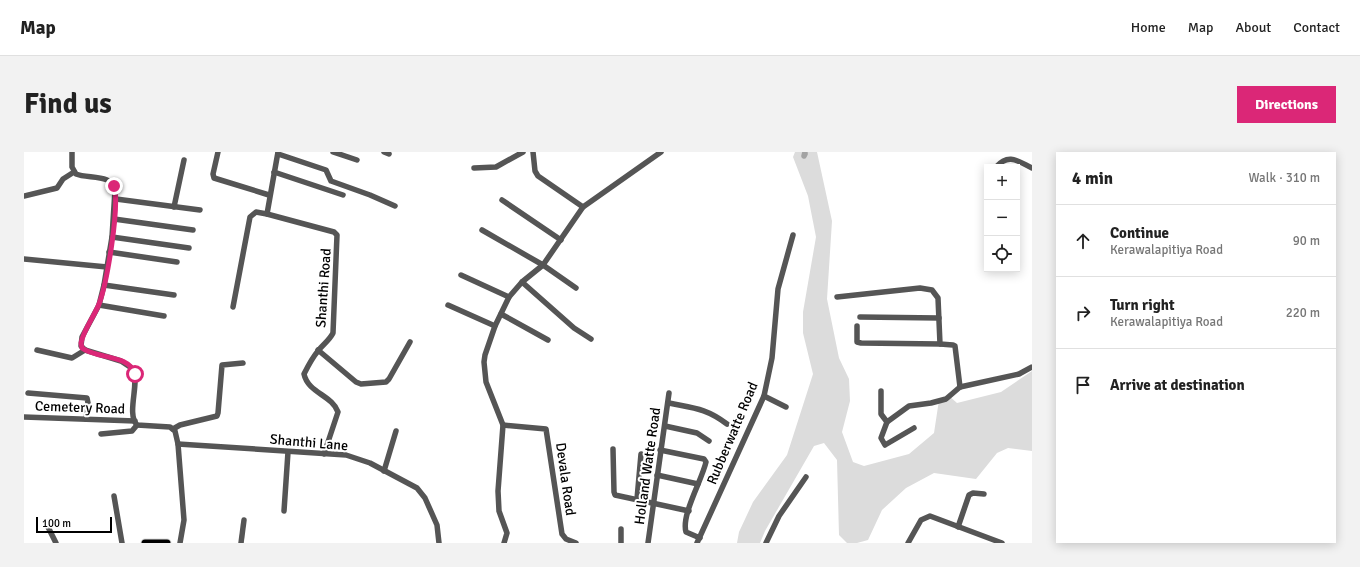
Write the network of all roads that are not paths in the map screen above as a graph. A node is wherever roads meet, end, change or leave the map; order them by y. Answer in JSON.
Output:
{"nodes":[{"id":1,"x":72,"y":152,"type":"edge"},
{"id":2,"x":218,"y":152,"type":"edge"},
{"id":3,"x":333,"y":152,"type":"edge"},
{"id":4,"x":522,"y":152,"type":"edge"},
{"id":5,"x":533,"y":152,"type":"edge"},
{"id":6,"x":661,"y":152,"type":"edge"},
{"id":7,"x":278,"y":153,"type":"edge"},
{"id":8,"x":184,"y":160,"type":"dead end"},
{"id":9,"x":357,"y":160,"type":"dead end"},
{"id":10,"x":1000,"y":164,"type":"edge"},
{"id":11,"x":474,"y":168,"type":"dead end"},
{"id":12,"x":1032,"y":168,"type":"edge"},
{"id":13,"x":74,"y":172,"type":"junction"},
{"id":14,"x":274,"y":172,"type":"junction"},
{"id":15,"x":269,"y":195,"type":"junction"},
{"id":16,"x":343,"y":195,"type":"dead end"},
{"id":17,"x":24,"y":196,"type":"edge"},
{"id":18,"x":116,"y":199,"type":"junction"},
{"id":19,"x":502,"y":200,"type":"dead end"},
{"id":20,"x":395,"y":206,"type":"dead end"},
{"id":21,"x":174,"y":207,"type":"junction"},
{"id":22,"x":583,"y":207,"type":"junction"},
{"id":23,"x":200,"y":210,"type":"dead end"},
{"id":24,"x":267,"y":214,"type":"junction"},
{"id":25,"x":114,"y":219,"type":"junction"},
{"id":26,"x":193,"y":230,"type":"dead end"},
{"id":27,"x":482,"y":230,"type":"dead end"},
{"id":28,"x":793,"y":235,"type":"dead end"},
{"id":29,"x":112,"y":237,"type":"junction"},
{"id":30,"x":561,"y":240,"type":"junction"},
{"id":31,"x":189,"y":248,"type":"dead end"},
{"id":32,"x":110,"y":252,"type":"junction"},
{"id":33,"x":24,"y":259,"type":"edge"},
{"id":34,"x":177,"y":262,"type":"dead end"},
{"id":35,"x":543,"y":265,"type":"junction"},
{"id":36,"x":107,"y":267,"type":"junction"},
{"id":37,"x":461,"y":275,"type":"dead end"},
{"id":38,"x":522,"y":282,"type":"junction"},
{"id":39,"x":104,"y":285,"type":"junction"},
{"id":40,"x":576,"y":288,"type":"dead end"},
{"id":41,"x":174,"y":295,"type":"dead end"},
{"id":42,"x":510,"y":297,"type":"junction"},
{"id":43,"x":837,"y":297,"type":"dead end"},
{"id":44,"x":99,"y":305,"type":"junction"},
{"id":45,"x":448,"y":305,"type":"dead end"},
{"id":46,"x":233,"y":307,"type":"dead end"},
{"id":47,"x":501,"y":314,"type":"junction"},
{"id":48,"x":164,"y":316,"type":"dead end"},
{"id":49,"x":860,"y":317,"type":"dead end"},
{"id":50,"x":939,"y":318,"type":"junction"},
{"id":51,"x":495,"y":326,"type":"junction"},
{"id":52,"x":857,"y":326,"type":"dead end"},
{"id":53,"x":591,"y":339,"type":"dead end"},
{"id":54,"x":548,"y":340,"type":"dead end"},
{"id":55,"x":410,"y":342,"type":"dead end"},
{"id":56,"x":940,"y":344,"type":"junction"},
{"id":57,"x":36,"y":350,"type":"dead end"},
{"id":58,"x":85,"y":350,"type":"junction"},
{"id":59,"x":318,"y":350,"type":"junction"},
{"id":60,"x":243,"y":363,"type":"dead end"},
{"id":61,"x":1032,"y":368,"type":"edge"},
{"id":62,"x":960,"y":387,"type":"junction"},
{"id":63,"x":881,"y":391,"type":"dead end"},
{"id":64,"x":28,"y":393,"type":"dead end"},
{"id":65,"x":669,"y":393,"type":"dead end"},
{"id":66,"x":764,"y":396,"type":"junction"},
{"id":67,"x":669,"y":404,"type":"junction"},
{"id":68,"x":786,"y":407,"type":"dead end"},
{"id":69,"x":24,"y":416,"type":"edge"},
{"id":70,"x":86,"y":419,"type":"junction"},
{"id":71,"x":887,"y":422,"type":"junction"},
{"id":72,"x":136,"y":423,"type":"junction"},
{"id":73,"x":503,"y":424,"type":"junction"},
{"id":74,"x":727,"y":424,"type":"dead end"},
{"id":75,"x":665,"y":426,"type":"junction"},
{"id":76,"x":173,"y":428,"type":"junction"},
{"id":77,"x":914,"y":428,"type":"dead end"},
{"id":78,"x":396,"y":431,"type":"dead end"},
{"id":79,"x":101,"y":434,"type":"dead end"},
{"id":80,"x":709,"y":441,"type":"dead end"},
{"id":81,"x":178,"y":444,"type":"junction"},
{"id":82,"x":614,"y":449,"type":"dead end"},
{"id":83,"x":660,"y":450,"type":"junction"},
{"id":84,"x":288,"y":452,"type":"junction"},
{"id":85,"x":324,"y":454,"type":"junction"},
{"id":86,"x":641,"y":454,"type":"dead end"},
{"id":87,"x":384,"y":471,"type":"junction"},
{"id":88,"x":657,"y":475,"type":"junction"},
{"id":89,"x":806,"y":477,"type":"dead end"},
{"id":90,"x":698,"y":484,"type":"junction"},
{"id":91,"x":984,"y":494,"type":"dead end"},
{"id":92,"x":114,"y":496,"type":"dead end"},
{"id":93,"x":637,"y":499,"type":"junction"},
{"id":94,"x":654,"y":503,"type":"junction"},
{"id":95,"x":284,"y":511,"type":"dead end"},
{"id":96,"x":689,"y":511,"type":"junction"},
{"id":97,"x":244,"y":520,"type":"dead end"},
{"id":98,"x":48,"y":526,"type":"dead end"},
{"id":99,"x":958,"y":526,"type":"junction"},
{"id":100,"x":621,"y":528,"type":"dead end"},
{"id":101,"x":698,"y":541,"type":"edge"},
{"id":102,"x":56,"y":543,"type":"edge"},
{"id":103,"x":122,"y":543,"type":"edge"},
{"id":104,"x":145,"y":543,"type":"edge"},
{"id":105,"x":167,"y":543,"type":"edge"},
{"id":106,"x":180,"y":543,"type":"edge"},
{"id":107,"x":241,"y":543,"type":"edge"},
{"id":108,"x":439,"y":543,"type":"edge"},
{"id":109,"x":504,"y":543,"type":"edge"},
{"id":110,"x":576,"y":543,"type":"edge"},
{"id":111,"x":620,"y":543,"type":"edge"},
{"id":112,"x":648,"y":543,"type":"edge"},
{"id":113,"x":766,"y":543,"type":"edge"},
{"id":114,"x":908,"y":543,"type":"edge"},
{"id":115,"x":1002,"y":543,"type":"edge"}],
"edges":[{"from":1,"to":13,"type":"street"},
{"from":2,"to":15,"type":"street"},
{"from":3,"to":9,"type":"street"},
{"from":4,"to":11,"type":"street"},
{"from":5,"to":22,"type":"street"},
{"from":6,"to":22,"type":"street"},
{"from":7,"to":14,"type":"street"},
{"from":7,"to":20,"type":"street"},
{"from":8,"to":21,"type":"street"},
{"from":10,"to":12,"type":"street"},
{"from":13,"to":17,"type":"street"},
{"from":13,"to":18,"type":"street"},
{"from":14,"to":15,"type":"street"},
{"from":14,"to":16,"type":"street"},
{"from":15,"to":24,"type":"street"},
{"from":18,"to":21,"type":"street"},
{"from":18,"to":25,"type":"street"},
{"from":19,"to":30,"type":"street"},
{"from":21,"to":23,"type":"street"},
{"from":22,"to":30,"type":"street"},
{"from":24,"to":46,"type":"street"},
{"from":24,"to":59,"type":"street","name":"Shanthi Road"},
{"from":25,"to":26,"type":"street"},
{"from":25,"to":29,"type":"street"},
{"from":27,"to":35,"type":"street"},
{"from":28,"to":66,"type":"street","name":"Rubberwatte Road"},
{"from":29,"to":31,"type":"street"},
{"from":29,"to":32,"type":"street"},
{"from":30,"to":35,"type":"street"},
{"from":32,"to":34,"type":"street"},
{"from":32,"to":36,"type":"street"},
{"from":33,"to":36,"type":"street"},
{"from":35,"to":38,"type":"street"},
{"from":35,"to":40,"type":"street"},
{"from":36,"to":39,"type":"street"},
{"from":37,"to":42,"type":"street"},
{"from":38,"to":42,"type":"street"},
{"from":38,"to":53,"type":"street"},
{"from":39,"to":41,"type":"street"},
{"from":39,"to":44,"type":"street"},
{"from":42,"to":47,"type":"street"},
{"from":43,"to":50,"type":"street"},
{"from":44,"to":48,"type":"street"},
{"from":44,"to":58,"type":"street"},
{"from":45,"to":51,"type":"street"},
{"from":47,"to":51,"type":"street"},
{"from":47,"to":54,"type":"street"},
{"from":49,"to":50,"type":"street"},
{"from":50,"to":56,"type":"street"},
{"from":51,"to":73,"type":"street"},
{"from":52,"to":56,"type":"street"},
{"from":55,"to":59,"type":"street"},
{"from":56,"to":62,"type":"street"},
{"from":57,"to":58,"type":"street"},
{"from":58,"to":72,"type":"street"},
{"from":59,"to":85,"type":"street","name":"Shanthi Road"},
{"from":60,"to":76,"type":"street"},
{"from":61,"to":62,"type":"street"},
{"from":62,"to":71,"type":"street"},
{"from":63,"to":71,"type":"street"},
{"from":64,"to":70,"type":"street"},
{"from":65,"to":67,"type":"street","name":"Holland Watte Road"},
{"from":66,"to":68,"type":"street"},
{"from":66,"to":101,"type":"street","name":"Rubberwatte Road"},
{"from":67,"to":74,"type":"street"},
{"from":67,"to":75,"type":"street","name":"Holland Watte Road"},
{"from":69,"to":70,"type":"street","name":"Cemetery Road"},
{"from":70,"to":72,"type":"street","name":"Cemetery Road"},
{"from":71,"to":77,"type":"street"},
{"from":72,"to":76,"type":"street","name":"Cemetery Road"},
{"from":72,"to":79,"type":"street"},
{"from":73,"to":109,"type":"street"},
{"from":73,"to":110,"type":"street","name":"Devala Road"},
{"from":75,"to":80,"type":"street"},
{"from":75,"to":83,"type":"street","name":"Holland Watte Road"},
{"from":76,"to":81,"type":"street"},
{"from":78,"to":87,"type":"street"},
{"from":81,"to":84,"type":"street","name":"Shanthi Lane"},
{"from":81,"to":106,"type":"street"},
{"from":82,"to":93,"type":"street"},
{"from":83,"to":88,"type":"street","name":"Holland Watte Road"},
{"from":83,"to":90,"type":"street"},
{"from":84,"to":85,"type":"street","name":"Shanthi Lane"},
{"from":84,"to":95,"type":"street"},
{"from":85,"to":87,"type":"street","name":"Shanthi Lane"},
{"from":86,"to":93,"type":"street"},
{"from":87,"to":108,"type":"street","name":"Shanthi Lane"},
{"from":88,"to":90,"type":"street"},
{"from":88,"to":94,"type":"street","name":"Holland Watte Road"},
{"from":89,"to":113,"type":"street"},
{"from":90,"to":96,"type":"street"},
{"from":91,"to":99,"type":"street"},
{"from":92,"to":103,"type":"street"},
{"from":93,"to":94,"type":"street"},
{"from":94,"to":96,"type":"street"},
{"from":94,"to":112,"type":"street","name":"Holland Watte Road"},
{"from":96,"to":101,"type":"street"},
{"from":97,"to":107,"type":"street"},
{"from":98,"to":102,"type":"street"},
{"from":99,"to":114,"type":"street"},
{"from":99,"to":115,"type":"street"},
{"from":100,"to":111,"type":"street"},
{"from":104,"to":105,"type":"main road"}]}
